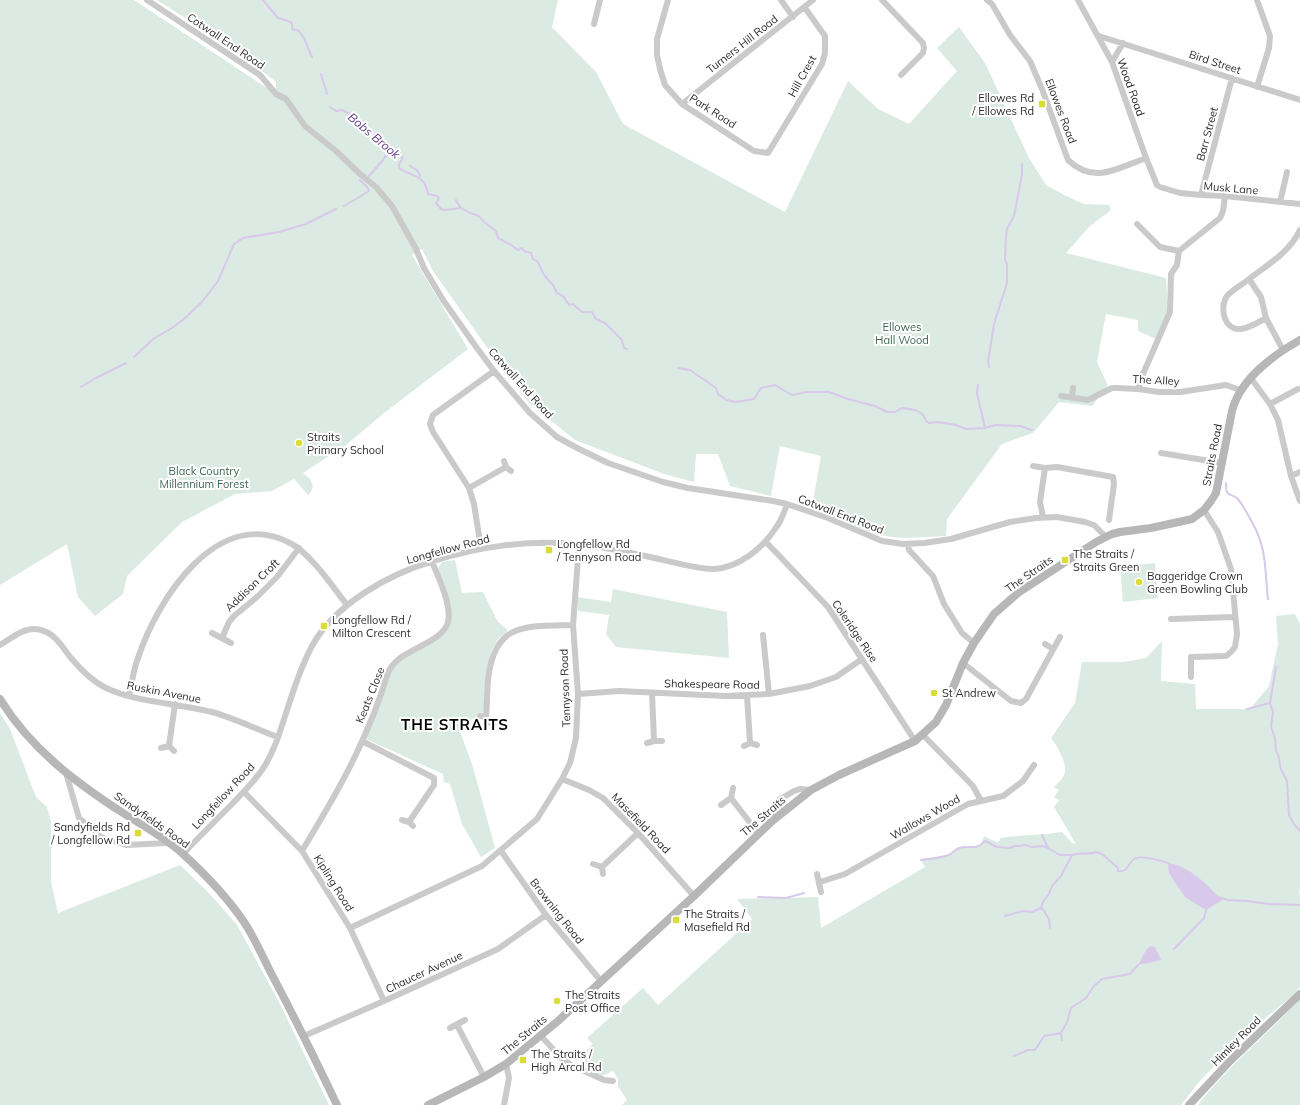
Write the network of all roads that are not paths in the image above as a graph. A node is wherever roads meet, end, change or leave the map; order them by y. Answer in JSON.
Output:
{"nodes":[{"id":1,"x":147,"y":0,"type":"edge"},
{"id":2,"x":600,"y":0,"type":"edge"},
{"id":3,"x":668,"y":0,"type":"edge"},
{"id":4,"x":781,"y":0,"type":"edge"},
{"id":5,"x":813,"y":0,"type":"edge"},
{"id":6,"x":882,"y":0,"type":"edge"},
{"id":7,"x":1078,"y":0,"type":"edge"},
{"id":8,"x":1257,"y":0,"type":"edge"},
{"id":9,"x":992,"y":1,"type":"edge"},
{"id":10,"x":805,"y":8,"type":"junction"},
{"id":11,"x":793,"y":17,"type":"junction"},
{"id":12,"x":594,"y":24,"type":"dead end"},
{"id":13,"x":1099,"y":36,"type":"junction"},
{"id":14,"x":1123,"y":43,"type":"junction"},
{"id":15,"x":1112,"y":62,"type":"junction"},
{"id":16,"x":901,"y":75,"type":"dead end"},
{"id":17,"x":1232,"y":78,"type":"junction"},
{"id":18,"x":1257,"y":87,"type":"junction"},
{"id":19,"x":1300,"y":100,"type":"edge"},
{"id":20,"x":682,"y":104,"type":"junction"},
{"id":21,"x":768,"y":153,"type":"joint"},
{"id":22,"x":1146,"y":158,"type":"junction"},
{"id":23,"x":1287,"y":172,"type":"dead end"},
{"id":24,"x":1159,"y":186,"type":"joint"},
{"id":25,"x":1201,"y":195,"type":"junction"},
{"id":26,"x":1225,"y":196,"type":"junction"},
{"id":27,"x":1280,"y":202,"type":"junction"},
{"id":28,"x":1300,"y":204,"type":"edge"},
{"id":29,"x":1137,"y":224,"type":"dead end"},
{"id":30,"x":1300,"y":230,"type":"edge"},
{"id":31,"x":1179,"y":250,"type":"junction"},
{"id":32,"x":1249,"y":279,"type":"junction"},
{"id":33,"x":1266,"y":318,"type":"junction"},
{"id":34,"x":1300,"y":340,"type":"edge"},
{"id":35,"x":1283,"y":350,"type":"junction"},
{"id":36,"x":494,"y":371,"type":"junction"},
{"id":37,"x":1250,"y":377,"type":"junction"},
{"id":38,"x":1073,"y":388,"type":"dead end"},
{"id":39,"x":1138,"y":389,"type":"junction"},
{"id":40,"x":1298,"y":389,"type":"dead end"},
{"id":41,"x":1240,"y":390,"type":"junction"},
{"id":42,"x":1061,"y":396,"type":"dead end"},
{"id":43,"x":1072,"y":398,"type":"junction"},
{"id":44,"x":1270,"y":404,"type":"junction"},
{"id":45,"x":1161,"y":453,"type":"dead end"},
{"id":46,"x":1222,"y":462,"type":"junction"},
{"id":47,"x":1033,"y":466,"type":"dead end"},
{"id":48,"x":507,"y":467,"type":"dead end"},
{"id":49,"x":1045,"y":468,"type":"junction"},
{"id":50,"x":1300,"y":472,"type":"edge"},
{"id":51,"x":1291,"y":476,"type":"junction"},
{"id":52,"x":469,"y":488,"type":"junction"},
{"id":53,"x":1300,"y":500,"type":"edge"},
{"id":54,"x":787,"y":504,"type":"junction"},
{"id":55,"x":1204,"y":510,"type":"junction"},
{"id":56,"x":1043,"y":517,"type":"junction"},
{"id":57,"x":1109,"y":520,"type":"dead end"},
{"id":58,"x":1106,"y":537,"type":"junction"},
{"id":59,"x":766,"y":542,"type":"junction"},
{"id":60,"x":1096,"y":542,"type":"joint"},
{"id":61,"x":579,"y":544,"type":"junction"},
{"id":62,"x":908,"y":544,"type":"junction"},
{"id":63,"x":299,"y":548,"type":"junction"},
{"id":64,"x":481,"y":548,"type":"junction"},
{"id":65,"x":432,"y":561,"type":"junction"},
{"id":66,"x":348,"y":605,"type":"junction"},
{"id":67,"x":1236,"y":616,"type":"junction"},
{"id":68,"x":1171,"y":619,"type":"dead end"},
{"id":69,"x":573,"y":625,"type":"junction"},
{"id":70,"x":212,"y":633,"type":"dead end"},
{"id":71,"x":763,"y":635,"type":"dead end"},
{"id":72,"x":1060,"y":637,"type":"dead end"},
{"id":73,"x":222,"y":638,"type":"junction"},
{"id":74,"x":231,"y":643,"type":"dead end"},
{"id":75,"x":974,"y":643,"type":"junction"},
{"id":76,"x":1045,"y":644,"type":"dead end"},
{"id":77,"x":0,"y":645,"type":"edge"},
{"id":78,"x":1053,"y":649,"type":"junction"},
{"id":79,"x":862,"y":659,"type":"junction"},
{"id":80,"x":963,"y":663,"type":"junction"},
{"id":81,"x":1191,"y":677,"type":"dead end"},
{"id":82,"x":652,"y":693,"type":"junction"},
{"id":83,"x":578,"y":694,"type":"junction"},
{"id":84,"x":770,"y":694,"type":"junction"},
{"id":85,"x":747,"y":695,"type":"junction"},
{"id":86,"x":130,"y":696,"type":"junction"},
{"id":87,"x":0,"y":699,"type":"edge"},
{"id":88,"x":175,"y":704,"type":"junction"},
{"id":89,"x":490,"y":723,"type":"dead end"},
{"id":90,"x":923,"y":735,"type":"junction"},
{"id":91,"x":278,"y":737,"type":"junction"},
{"id":92,"x":362,"y":741,"type":"junction"},
{"id":93,"x":654,"y":741,"type":"junction"},
{"id":94,"x":662,"y":741,"type":"dead end"},
{"id":95,"x":915,"y":741,"type":"junction"},
{"id":96,"x":647,"y":743,"type":"dead end"},
{"id":97,"x":757,"y":745,"type":"dead end"},
{"id":98,"x":169,"y":746,"type":"junction"},
{"id":99,"x":161,"y":748,"type":"dead end"},
{"id":100,"x":174,"y":751,"type":"dead end"},
{"id":101,"x":1034,"y":765,"type":"dead end"},
{"id":102,"x":66,"y":773,"type":"junction"},
{"id":103,"x":562,"y":779,"type":"junction"},
{"id":104,"x":733,"y":788,"type":"dead end"},
{"id":105,"x":811,"y":790,"type":"junction"},
{"id":106,"x":244,"y":792,"type":"junction"},
{"id":107,"x":731,"y":798,"type":"junction"},
{"id":108,"x":981,"y":801,"type":"junction"},
{"id":109,"x":721,"y":805,"type":"dead end"},
{"id":110,"x":402,"y":820,"type":"dead end"},
{"id":111,"x":772,"y":821,"type":"junction"},
{"id":112,"x":638,"y":833,"type":"junction"},
{"id":113,"x":758,"y":833,"type":"junction"},
{"id":114,"x":169,"y":843,"type":"junction"},
{"id":115,"x":302,"y":851,"type":"junction"},
{"id":116,"x":501,"y":851,"type":"junction"},
{"id":117,"x":183,"y":854,"type":"junction"},
{"id":118,"x":593,"y":864,"type":"dead end"},
{"id":119,"x":602,"y":867,"type":"junction"},
{"id":120,"x":603,"y":874,"type":"dead end"},
{"id":121,"x":817,"y":874,"type":"dead end"},
{"id":122,"x":820,"y":882,"type":"junction"},
{"id":123,"x":821,"y":892,"type":"dead end"},
{"id":124,"x":694,"y":896,"type":"junction"},
{"id":125,"x":546,"y":915,"type":"junction"},
{"id":126,"x":350,"y":928,"type":"junction"},
{"id":127,"x":601,"y":981,"type":"junction"},
{"id":128,"x":1300,"y":994,"type":"edge"},
{"id":129,"x":384,"y":1001,"type":"junction"},
{"id":130,"x":465,"y":1020,"type":"dead end"},
{"id":131,"x":458,"y":1025,"type":"junction"},
{"id":132,"x":450,"y":1028,"type":"dead end"},
{"id":133,"x":304,"y":1036,"type":"junction"},
{"id":134,"x":541,"y":1036,"type":"junction"},
{"id":135,"x":506,"y":1064,"type":"junction"},
{"id":136,"x":484,"y":1077,"type":"junction"},
{"id":137,"x":613,"y":1081,"type":"dead end"},
{"id":138,"x":432,"y":1104,"type":"edge"},
{"id":139,"x":337,"y":1105,"type":"edge"},
{"id":140,"x":504,"y":1105,"type":"edge"},
{"id":141,"x":1189,"y":1105,"type":"edge"}],
"edges":[{"from":1,"to":36,"type":"street","name":"Cotwall End Road"},
{"from":2,"to":12,"type":"street"},
{"from":3,"to":20,"type":"street","name":"Park Road"},
{"from":4,"to":11,"type":"street"},
{"from":5,"to":10,"type":"street","name":"Turners Hill Road"},
{"from":6,"to":16,"type":"street"},
{"from":7,"to":13,"type":"street","name":"Wood Road"},
{"from":8,"to":18,"type":"street"},
{"from":9,"to":22,"type":"street","name":"Ellowes Road"},
{"from":10,"to":11,"type":"street","name":"Turners Hill Road"},
{"from":10,"to":21,"type":"street","name":"Hill Crest"},
{"from":11,"to":20,"type":"street","name":"Turners Hill Road"},
{"from":13,"to":14,"type":"street","name":"Bird Street"},
{"from":13,"to":15,"type":"street","name":"Wood Road"},
{"from":14,"to":15,"type":"street"},
{"from":14,"to":17,"type":"street","name":"Bird Street"},
{"from":15,"to":22,"type":"street","name":"Wood Road"},
{"from":17,"to":18,"type":"street","name":"Bird Street"},
{"from":17,"to":25,"type":"street","name":"Barr Street"},
{"from":18,"to":19,"type":"street","name":"Bird Street"},
{"from":20,"to":21,"type":"street","name":"Park Road"},
{"from":22,"to":24,"type":"street","name":"Wood Road"},
{"from":23,"to":27,"type":"street"},
{"from":24,"to":25,"type":"street","name":"Musk Lane"},
{"from":25,"to":26,"type":"street","name":"Musk Lane"},
{"from":26,"to":27,"type":"street","name":"Musk Lane"},
{"from":26,"to":31,"type":"street"},
{"from":27,"to":28,"type":"street","name":"Musk Lane"},
{"from":29,"to":31,"type":"street"},
{"from":30,"to":32,"type":"street"},
{"from":31,"to":39,"type":"street"},
{"from":32,"to":33,"type":"street"},
{"from":32,"to":33,"type":"street"},
{"from":33,"to":35,"type":"street"},
{"from":34,"to":35,"type":"street","name":"Straits Road"},
{"from":35,"to":37,"type":"street","name":"Straits Road"},
{"from":36,"to":52,"type":"street"},
{"from":36,"to":54,"type":"street","name":"Cotwall End Road"},
{"from":37,"to":41,"type":"street","name":"Straits Road"},
{"from":37,"to":44,"type":"street"},
{"from":38,"to":43,"type":"street"},
{"from":39,"to":41,"type":"street","name":"The Alley"},
{"from":39,"to":43,"type":"street","name":"The Alley"},
{"from":40,"to":44,"type":"street"},
{"from":41,"to":46,"type":"street","name":"Straits Road"},
{"from":42,"to":43,"type":"street","name":"The Alley"},
{"from":44,"to":51,"type":"street"},
{"from":45,"to":46,"type":"street"},
{"from":46,"to":55,"type":"street","name":"Straits Road"},
{"from":47,"to":49,"type":"street"},
{"from":48,"to":52,"type":"street"},
{"from":49,"to":56,"type":"street"},
{"from":49,"to":57,"type":"street"},
{"from":50,"to":51,"type":"street"},
{"from":51,"to":53,"type":"street"},
{"from":52,"to":64,"type":"street"},
{"from":54,"to":59,"type":"street","name":"Longfellow Road"},
{"from":54,"to":62,"type":"street","name":"Cotwall End Road"},
{"from":55,"to":58,"type":"street","name":"Straits Road"},
{"from":55,"to":67,"type":"street"},
{"from":56,"to":58,"type":"street","name":"Cotwall End Road"},
{"from":56,"to":62,"type":"street","name":"Cotwall End Road"},
{"from":58,"to":60,"type":"street","name":"Straits Road"},
{"from":59,"to":61,"type":"street","name":"Longfellow Road"},
{"from":59,"to":79,"type":"street","name":"Coleridge Rise"},
{"from":60,"to":75,"type":"street","name":"The Straits"},
{"from":61,"to":64,"type":"street","name":"Longfellow Road"},
{"from":61,"to":69,"type":"street","name":"Tennyson Road"},
{"from":62,"to":75,"type":"street"},
{"from":63,"to":66,"type":"street"},
{"from":63,"to":73,"type":"street","name":"Addison Croft"},
{"from":63,"to":86,"type":"street"},
{"from":64,"to":65,"type":"street","name":"Longfellow Road"},
{"from":65,"to":66,"type":"street","name":"Longfellow Road"},
{"from":65,"to":92,"type":"street","name":"Keats Close"},
{"from":66,"to":91,"type":"street","name":"Longfellow Road"},
{"from":67,"to":68,"type":"street"},
{"from":67,"to":81,"type":"street"},
{"from":69,"to":83,"type":"street","name":"Tennyson Road"},
{"from":69,"to":89,"type":"street"},
{"from":70,"to":73,"type":"street"},
{"from":71,"to":84,"type":"street"},
{"from":72,"to":78,"type":"street"},
{"from":73,"to":74,"type":"street"},
{"from":75,"to":80,"type":"street","name":"The Straits"},
{"from":76,"to":78,"type":"street"},
{"from":77,"to":86,"type":"street","name":"Ruskin Avenue"},
{"from":78,"to":80,"type":"street"},
{"from":79,"to":84,"type":"street","name":"Shakespeare Road"},
{"from":79,"to":95,"type":"street","name":"Coleridge Rise"},
{"from":80,"to":90,"type":"street","name":"The Straits"},
{"from":82,"to":83,"type":"street","name":"Shakespeare Road"},
{"from":82,"to":85,"type":"street","name":"Shakespeare Road"},
{"from":82,"to":93,"type":"street"},
{"from":83,"to":103,"type":"street","name":"Tennyson Road"},
{"from":84,"to":85,"type":"street","name":"Shakespeare Road"},
{"from":85,"to":97,"type":"street"},
{"from":86,"to":88,"type":"street","name":"Ruskin Avenue"},
{"from":87,"to":102,"type":"street","name":"Sandyfields Road"},
{"from":88,"to":91,"type":"street","name":"Ruskin Avenue"},
{"from":88,"to":98,"type":"street"},
{"from":90,"to":95,"type":"street","name":"The Straits"},
{"from":90,"to":108,"type":"street"},
{"from":91,"to":106,"type":"street","name":"Longfellow Road"},
{"from":92,"to":110,"type":"street"},
{"from":92,"to":115,"type":"street","name":"Keats Close"},
{"from":93,"to":94,"type":"street"},
{"from":93,"to":96,"type":"street"},
{"from":95,"to":105,"type":"street","name":"The Straits"},
{"from":98,"to":99,"type":"street"},
{"from":98,"to":100,"type":"street"},
{"from":101,"to":108,"type":"street","name":"Wallows Wood"},
{"from":102,"to":114,"type":"street","name":"Sandyfields Road"},
{"from":102,"to":114,"type":"street"},
{"from":103,"to":112,"type":"street","name":"Masefield Road"},
{"from":103,"to":116,"type":"street","name":"Tennyson Road"},
{"from":104,"to":107,"type":"street"},
{"from":105,"to":111,"type":"street","name":"The Straits"},
{"from":105,"to":111,"type":"street"},
{"from":106,"to":115,"type":"street","name":"Kipling Road"},
{"from":106,"to":117,"type":"street","name":"Longfellow Road"},
{"from":107,"to":109,"type":"street"},
{"from":107,"to":113,"type":"street"},
{"from":108,"to":122,"type":"street","name":"Wallows Wood"},
{"from":111,"to":113,"type":"street","name":"The Straits"},
{"from":112,"to":119,"type":"street"},
{"from":112,"to":124,"type":"street","name":"Masefield Road"},
{"from":113,"to":124,"type":"street","name":"The Straits"},
{"from":114,"to":117,"type":"street","name":"Sandyfields Road"},
{"from":115,"to":126,"type":"street","name":"Kipling Road"},
{"from":116,"to":125,"type":"street","name":"Browning Road"},
{"from":116,"to":126,"type":"street","name":"Tennyson Road"},
{"from":117,"to":133,"type":"street","name":"Sandyfields Road"},
{"from":118,"to":119,"type":"street"},
{"from":119,"to":120,"type":"street"},
{"from":121,"to":122,"type":"street"},
{"from":122,"to":123,"type":"street"},
{"from":124,"to":127,"type":"street","name":"The Straits"},
{"from":125,"to":127,"type":"street","name":"Browning Road"},
{"from":125,"to":129,"type":"street","name":"Chaucer Avenue"},
{"from":126,"to":129,"type":"street","name":"Kipling Road"},
{"from":127,"to":134,"type":"street","name":"The Straits"},
{"from":128,"to":141,"type":"street","name":"Himley Road"},
{"from":129,"to":133,"type":"street","name":"Chaucer Avenue"},
{"from":130,"to":131,"type":"street"},
{"from":131,"to":132,"type":"street"},
{"from":131,"to":136,"type":"street"},
{"from":133,"to":139,"type":"street","name":"Sandyfields Road"},
{"from":134,"to":135,"type":"street","name":"The Straits"},
{"from":134,"to":137,"type":"street"},
{"from":135,"to":136,"type":"street","name":"The Straits"},
{"from":135,"to":140,"type":"street"},
{"from":136,"to":138,"type":"street","name":"The Straits"}]}
